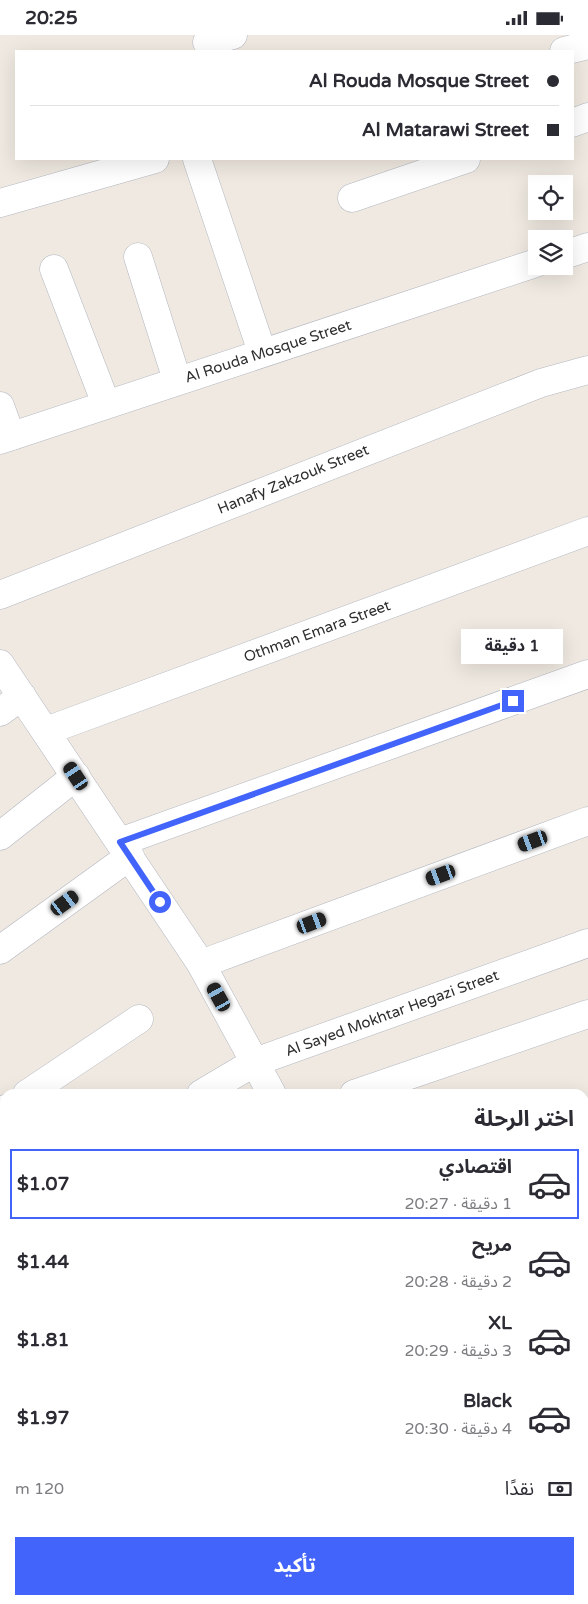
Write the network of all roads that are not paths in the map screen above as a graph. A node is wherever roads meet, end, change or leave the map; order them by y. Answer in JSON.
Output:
{"nodes":[{"id":1,"x":233,"y":35,"type":"edge"},
{"id":2,"x":207,"y":42,"type":"dead end"},
{"id":3,"x":588,"y":45,"type":"edge"},
{"id":4,"x":568,"y":50,"type":"edge"},
{"id":5,"x":588,"y":117,"type":"edge"},
{"id":6,"x":574,"y":122,"type":"edge"},
{"id":7,"x":150,"y":160,"type":"edge"},
{"id":8,"x":197,"y":160,"type":"edge"},
{"id":9,"x":463,"y":160,"type":"edge"},
{"id":10,"x":352,"y":198,"type":"dead end"},
{"id":11,"x":0,"y":203,"type":"edge"},
{"id":12,"x":588,"y":247,"type":"edge"},
{"id":13,"x":573,"y":252,"type":"edge"},
{"id":14,"x":138,"y":257,"type":"dead end"},
{"id":15,"x":528,"y":266,"type":"edge"},
{"id":16,"x":54,"y":269,"type":"dead end"},
{"id":17,"x":262,"y":352,"type":"junction"},
{"id":18,"x":588,"y":370,"type":"edge"},
{"id":19,"x":177,"y":380,"type":"junction"},
{"id":20,"x":106,"y":404,"type":"junction"},
{"id":21,"x":0,"y":406,"type":"edge"},
{"id":22,"x":5,"y":438,"type":"edge"},
{"id":23,"x":588,"y":531,"type":"edge"},
{"id":24,"x":0,"y":595,"type":"edge"},
{"id":25,"x":0,"y":664,"type":"edge"},
{"id":26,"x":588,"y":675,"type":"edge"},
{"id":27,"x":22,"y":696,"type":"junction"},
{"id":28,"x":0,"y":712,"type":"edge"},
{"id":29,"x":46,"y":731,"type":"junction"},
{"id":30,"x":76,"y":776,"type":"junction"},
{"id":31,"x":588,"y":821,"type":"edge"},
{"id":32,"x":0,"y":836,"type":"edge"},
{"id":33,"x":125,"y":849,"type":"junction"},
{"id":34,"x":588,"y":943,"type":"edge"},
{"id":35,"x":0,"y":950,"type":"edge"},
{"id":36,"x":201,"y":964,"type":"junction"},
{"id":37,"x":588,"y":1014,"type":"edge"},
{"id":38,"x":139,"y":1019,"type":"dead end"},
{"id":39,"x":255,"y":1062,"type":"junction"},
{"id":40,"x":35,"y":1089,"type":"edge"},
{"id":41,"x":209,"y":1089,"type":"edge"},
{"id":42,"x":269,"y":1089,"type":"edge"},
{"id":43,"x":369,"y":1089,"type":"edge"}],
"edges":[{"from":1,"to":2,"type":"street"},
{"from":3,"to":4,"type":"street"},
{"from":5,"to":6,"type":"street"},
{"from":7,"to":11,"type":"street"},
{"from":8,"to":17,"type":"street"},
{"from":9,"to":10,"type":"street"},
{"from":12,"to":13,"type":"street"},
{"from":14,"to":19,"type":"street"},
{"from":15,"to":17,"type":"street","name":"Al Rouda Mosque Street"},
{"from":16,"to":20,"type":"street"},
{"from":17,"to":19,"type":"street","name":"Al Rouda Mosque Street"},
{"from":18,"to":24,"type":"street","name":"Hanafy Zakzouk Street"},
{"from":19,"to":20,"type":"street","name":"Al Rouda Mosque Street"},
{"from":20,"to":22,"type":"street","name":"Al Rouda Mosque Street"},
{"from":21,"to":22,"type":"street"},
{"from":23,"to":29,"type":"street","name":"Othman Emara Street"},
{"from":25,"to":27,"type":"street"},
{"from":26,"to":33,"type":"street"},
{"from":27,"to":28,"type":"street"},
{"from":27,"to":29,"type":"street"},
{"from":29,"to":30,"type":"street"},
{"from":30,"to":32,"type":"street"},
{"from":30,"to":33,"type":"street"},
{"from":31,"to":36,"type":"street"},
{"from":33,"to":35,"type":"street"},
{"from":33,"to":36,"type":"street"},
{"from":34,"to":39,"type":"street","name":"Al Sayed Mokhtar Hegazi Street"},
{"from":36,"to":39,"type":"street"},
{"from":37,"to":43,"type":"street"},
{"from":38,"to":40,"type":"street"},
{"from":39,"to":41,"type":"street","name":"Al Sayed Mokhtar Hegazi Street"},
{"from":39,"to":42,"type":"street"}]}
